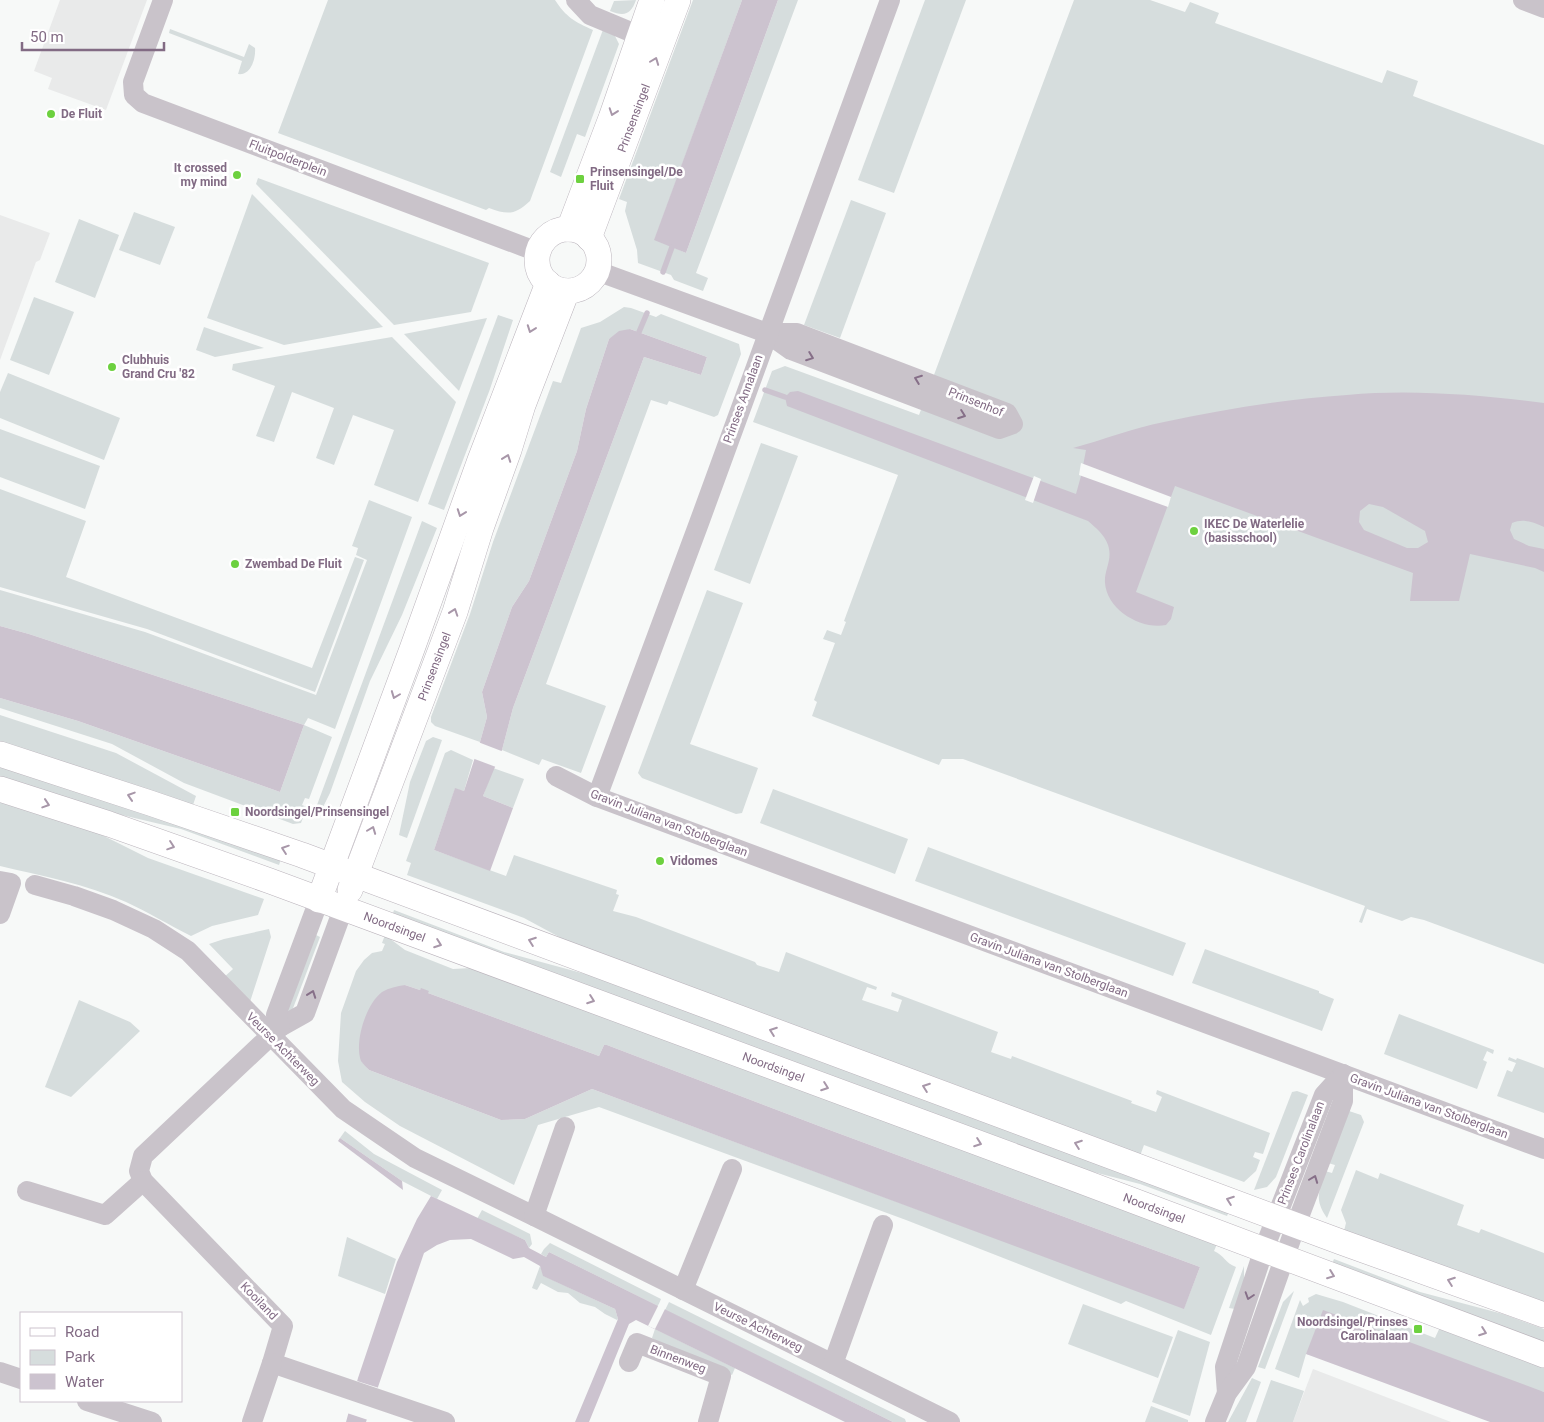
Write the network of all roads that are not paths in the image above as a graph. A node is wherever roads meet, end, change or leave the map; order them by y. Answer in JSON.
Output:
{"nodes":[{"id":1,"x":163,"y":0,"type":"edge"},
{"id":2,"x":576,"y":0,"type":"edge"},
{"id":3,"x":652,"y":0,"type":"edge"},
{"id":4,"x":678,"y":0,"type":"edge"},
{"id":5,"x":890,"y":0,"type":"edge"},
{"id":6,"x":1523,"y":0,"type":"edge"},
{"id":7,"x":1544,"y":8,"type":"edge"},
{"id":8,"x":638,"y":35,"type":"junction"},
{"id":9,"x":579,"y":233,"type":"junction"},
{"id":10,"x":538,"y":252,"type":"junction"},
{"id":11,"x":597,"y":271,"type":"junction"},
{"id":12,"x":557,"y":287,"type":"junction"},
{"id":13,"x":768,"y":333,"type":"junction"},
{"id":14,"x":0,"y":754,"type":"edge"},
{"id":15,"x":556,"y":776,"type":"dead end"},
{"id":16,"x":0,"y":789,"type":"edge"},
{"id":17,"x":597,"y":797,"type":"junction"},
{"id":18,"x":331,"y":866,"type":"junction"},
{"id":19,"x":356,"y":875,"type":"junction"},
{"id":20,"x":5,"y":882,"type":"edge"},
{"id":21,"x":35,"y":885,"type":"dead end"},
{"id":22,"x":319,"y":900,"type":"junction"},
{"id":23,"x":343,"y":909,"type":"junction"},
{"id":24,"x":0,"y":914,"type":"edge"},
{"id":25,"x":275,"y":1032,"type":"junction"},
{"id":26,"x":1343,"y":1074,"type":"junction"},
{"id":27,"x":565,"y":1128,"type":"dead end"},
{"id":28,"x":1544,"y":1149,"type":"edge"},
{"id":29,"x":732,"y":1169,"type":"dead end"},
{"id":30,"x":143,"y":1181,"type":"junction"},
{"id":31,"x":27,"y":1191,"type":"dead end"},
{"id":32,"x":534,"y":1216,"type":"junction"},
{"id":33,"x":1286,"y":1221,"type":"junction"},
{"id":34,"x":883,"y":1225,"type":"dead end"},
{"id":35,"x":1274,"y":1253,"type":"junction"},
{"id":36,"x":684,"y":1290,"type":"junction"},
{"id":37,"x":1544,"y":1314,"type":"edge"},
{"id":38,"x":1544,"y":1355,"type":"edge"},
{"id":39,"x":629,"y":1362,"type":"dead end"},
{"id":40,"x":272,"y":1363,"type":"junction"},
{"id":41,"x":833,"y":1364,"type":"junction"},
{"id":42,"x":0,"y":1372,"type":"edge"},
{"id":43,"x":20,"y":1379,"type":"edge"},
{"id":44,"x":90,"y":1402,"type":"edge"},
{"id":45,"x":937,"y":1419,"type":"edge"},
{"id":46,"x":152,"y":1422,"type":"edge"},
{"id":47,"x":252,"y":1422,"type":"edge"},
{"id":48,"x":445,"y":1422,"type":"edge"},
{"id":49,"x":708,"y":1422,"type":"edge"},
{"id":50,"x":1216,"y":1422,"type":"edge"}],
"edges":[{"from":1,"to":10,"type":"street","name":"Fluitpolderplein"},
{"from":2,"to":8,"type":"street"},
{"from":3,"to":8,"type":"main road","name":"Prinsensingel"},
{"from":9,"to":4,"type":"main road","name":"Prinsensingel","one_way":true},
{"from":5,"to":13,"type":"street","name":"Prinses Annalaan"},
{"from":6,"to":7,"type":"street"},
{"from":8,"to":9,"type":"main road","name":"Prinsensingel","one_way":true},
{"from":9,"to":10,"type":"main road"},
{"from":9,"to":11,"type":"main road"},
{"from":10,"to":12,"type":"main road"},
{"from":11,"to":12,"type":"main road"},
{"from":11,"to":13,"type":"street","name":"Prinsenhof"},
{"from":12,"to":18,"type":"main road","one_way":true},
{"from":19,"to":12,"type":"main road","name":"Prinsensingel","one_way":true},
{"from":13,"to":13,"type":"street","name":"Prinsenhof","one_way":true},
{"from":13,"to":17,"type":"street","name":"Prinses Annalaan"},
{"from":18,"to":14,"type":"main road","one_way":true},
{"from":15,"to":17,"type":"street","name":"Gravin Juliana van Stolberglaan"},
{"from":16,"to":22,"type":"main road","name":"Noordsingel","one_way":true},
{"from":17,"to":26,"type":"street","name":"Gravin Juliana van Stolberglaan"},
{"from":18,"to":19,"type":"main road"},
{"from":18,"to":22,"type":"main road"},
{"from":19,"to":23,"type":"main road","name":"Prinsensingel"},
{"from":33,"to":19,"type":"main road","one_way":true},
{"from":20,"to":24,"type":"street"},
{"from":21,"to":25,"type":"street","name":"Veurse Achterweg"},
{"from":22,"to":23,"type":"main road","name":"Noordsingel"},
{"from":22,"to":25,"type":"street"},
{"from":25,"to":23,"type":"street","name":"Prinsensingel","one_way":true},
{"from":23,"to":35,"type":"main road","name":"Noordsingel","one_way":true},
{"from":25,"to":30,"type":"street"},
{"from":25,"to":32,"type":"street","name":"Veurse Achterweg"},
{"from":26,"to":28,"type":"street","name":"Gravin Juliana van Stolberglaan"},
{"from":26,"to":33,"type":"street","name":"Prinses Carolinalaan"},
{"from":27,"to":32,"type":"street"},
{"from":29,"to":36,"type":"street"},
{"from":30,"to":31,"type":"street"},
{"from":30,"to":40,"type":"street","name":"Kooiland"},
{"from":32,"to":36,"type":"street","name":"Veurse Achterweg"},
{"from":33,"to":35,"type":"street","name":"Prinses Carolinalaan"},
{"from":37,"to":33,"type":"main road","one_way":true},
{"from":34,"to":41,"type":"street"},
{"from":35,"to":38,"type":"main road","name":"Noordsingel","one_way":true},
{"from":35,"to":50,"type":"street","name":"Prinses Carolinalaan"},
{"from":36,"to":41,"type":"street","name":"Veurse Achterweg"},
{"from":39,"to":49,"type":"street","name":"Binnenweg"},
{"from":40,"to":47,"type":"street"},
{"from":40,"to":48,"type":"street"},
{"from":41,"to":45,"type":"street","name":"Veurse Achterweg"},
{"from":42,"to":43,"type":"street"},
{"from":44,"to":46,"type":"street"}]}
